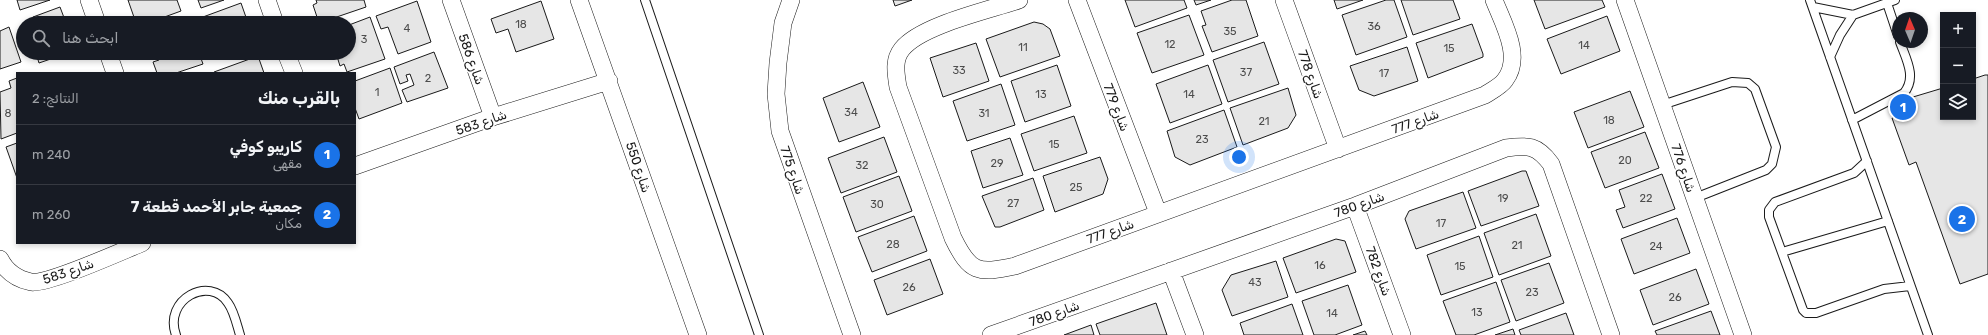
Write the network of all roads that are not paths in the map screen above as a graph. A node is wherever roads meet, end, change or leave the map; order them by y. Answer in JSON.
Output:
{"nodes":[{"id":1,"x":89,"y":0,"type":"edge"},
{"id":2,"x":267,"y":0,"type":"edge"},
{"id":3,"x":451,"y":0,"type":"edge"},
{"id":4,"x":580,"y":0,"type":"edge"},
{"id":5,"x":645,"y":0,"type":"edge"},
{"id":6,"x":791,"y":0,"type":"edge"},
{"id":7,"x":1019,"y":0,"type":"edge"},
{"id":8,"x":1077,"y":0,"type":"edge"},
{"id":9,"x":1284,"y":0,"type":"edge"},
{"id":10,"x":1494,"y":0,"type":"edge"},
{"id":11,"x":1625,"y":0,"type":"edge"},
{"id":12,"x":1895,"y":0,"type":"edge"},
{"id":13,"x":1887,"y":3,"type":"junction"},
{"id":14,"x":1812,"y":4,"type":"edge"},
{"id":15,"x":1853,"y":15,"type":"junction"},
{"id":16,"x":95,"y":16,"type":"edge"},
{"id":17,"x":273,"y":16,"type":"edge"},
{"id":18,"x":1892,"y":18,"type":"edge"},
{"id":19,"x":1902,"y":48,"type":"edge"},
{"id":20,"x":1830,"y":57,"type":"junction"},
{"id":21,"x":110,"y":60,"type":"edge"},
{"id":22,"x":289,"y":60,"type":"edge"},
{"id":23,"x":115,"y":72,"type":"edge"},
{"id":24,"x":294,"y":72,"type":"edge"},
{"id":25,"x":609,"y":81,"type":"junction"},
{"id":26,"x":1662,"y":105,"type":"junction"},
{"id":27,"x":493,"y":117,"type":"junction"},
{"id":28,"x":1852,"y":120,"type":"junction"},
{"id":29,"x":1338,"y":149,"type":"junction"},
{"id":30,"x":1867,"y":161,"type":"junction"},
{"id":31,"x":356,"y":166,"type":"edge"},
{"id":32,"x":1695,"y":198,"type":"junction"},
{"id":33,"x":1355,"y":206,"type":"junction"},
{"id":34,"x":1158,"y":213,"type":"junction"},
{"id":35,"x":1888,"y":221,"type":"junction"},
{"id":36,"x":139,"y":244,"type":"edge"},
{"id":37,"x":1782,"y":252,"type":"junction"},
{"id":38,"x":0,"y":259,"type":"edge"},
{"id":39,"x":1171,"y":270,"type":"junction"},
{"id":40,"x":1910,"y":286,"type":"junction"},
{"id":41,"x":176,"y":335,"type":"edge"},
{"id":42,"x":240,"y":335,"type":"edge"},
{"id":43,"x":698,"y":335,"type":"edge"},
{"id":44,"x":759,"y":335,"type":"edge"},
{"id":45,"x":852,"y":335,"type":"edge"},
{"id":46,"x":991,"y":335,"type":"edge"},
{"id":47,"x":1195,"y":335,"type":"edge"},
{"id":48,"x":1402,"y":335,"type":"edge"},
{"id":49,"x":1611,"y":335,"type":"edge"},
{"id":50,"x":1743,"y":335,"type":"edge"},
{"id":51,"x":1928,"y":335,"type":"edge"}],
"edges":[{"from":1,"to":16,"type":"street"},
{"from":2,"to":17,"type":"street"},
{"from":3,"to":27,"type":"street","name":"شارع 586"},
{"from":4,"to":25,"type":"street","name":"شارع 550"},
{"from":5,"to":44,"type":"lane"},
{"from":6,"to":45,"type":"street","name":"شارع 775"},
{"from":7,"to":34,"type":"street","name":"شارع 777"},
{"from":8,"to":34,"type":"street","name":"شارع 779"},
{"from":9,"to":29,"type":"street","name":"شارع 778"},
{"from":10,"to":29,"type":"street","name":"شارع 777"},
{"from":11,"to":26,"type":"street","name":"شارع 776"},
{"from":12,"to":13,"type":"lane"},
{"from":13,"to":15,"type":"lane"},
{"from":13,"to":18,"type":"lane"},
{"from":14,"to":15,"type":"lane"},
{"from":14,"to":20,"type":"lane"},
{"from":15,"to":20,"type":"lane"},
{"from":19,"to":28,"type":"lane"},
{"from":20,"to":28,"type":"lane"},
{"from":21,"to":23,"type":"street"},
{"from":22,"to":24,"type":"street"},
{"from":25,"to":27,"type":"street","name":"شارع 583"},
{"from":25,"to":43,"type":"street","name":"شارع 550"},
{"from":26,"to":32,"type":"street","name":"شارع 776"},
{"from":26,"to":32,"type":"lane"},
{"from":27,"to":31,"type":"street","name":"شارع 583"},
{"from":28,"to":30,"type":"lane"},
{"from":29,"to":34,"type":"street","name":"شارع 777"},
{"from":30,"to":35,"type":"lane"},
{"from":30,"to":37,"type":"lane"},
{"from":32,"to":50,"type":"street","name":"شارع 776"},
{"from":33,"to":39,"type":"street","name":"شارع 780"},
{"from":33,"to":48,"type":"street","name":"شارع 782"},
{"from":33,"to":49,"type":"street","name":"شارع 780"},
{"from":35,"to":37,"type":"lane"},
{"from":35,"to":40,"type":"lane"},
{"from":36,"to":38,"type":"street","name":"شارع 583"},
{"from":37,"to":40,"type":"lane"},
{"from":39,"to":46,"type":"street","name":"شارع 780"},
{"from":39,"to":47,"type":"street"},
{"from":40,"to":51,"type":"lane"},
{"from":41,"to":42,"type":"lane"}]}
